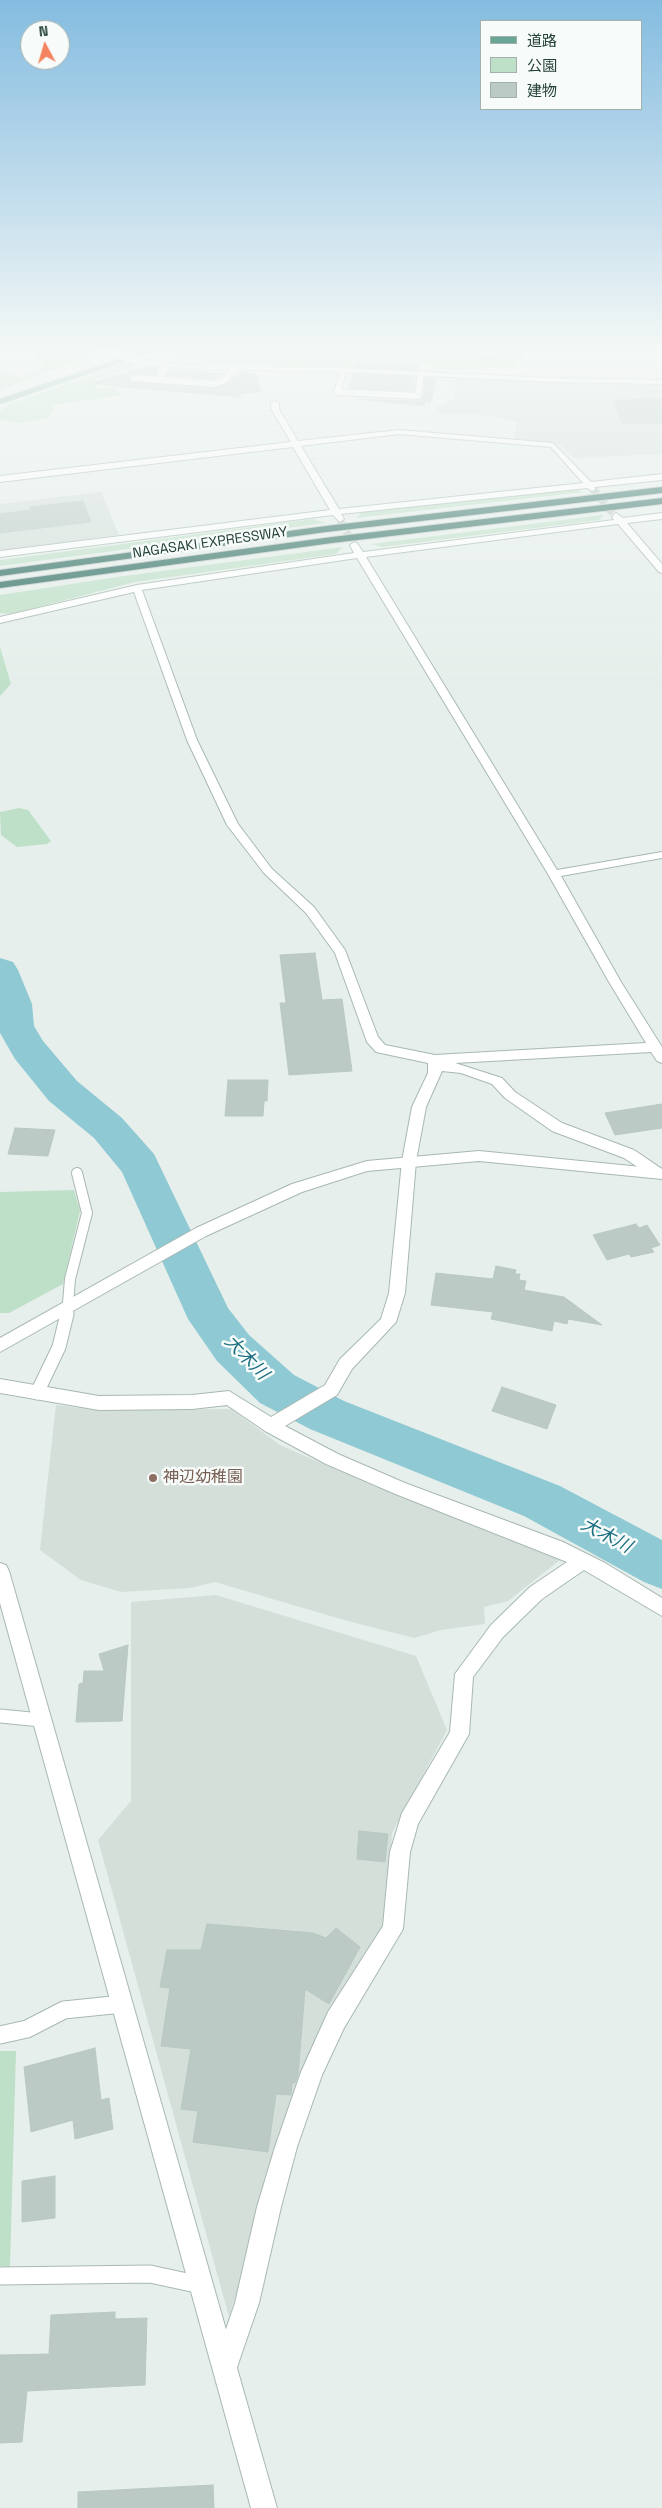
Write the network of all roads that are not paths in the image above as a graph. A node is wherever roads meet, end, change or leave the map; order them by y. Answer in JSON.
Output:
{"nodes":[{"id":1,"x":135,"y":463,"type":"edge"},
{"id":2,"x":308,"y":463,"type":"edge"},
{"id":3,"x":569,"y":463,"type":"edge"},
{"id":4,"x":662,"y":477,"type":"edge"},
{"id":5,"x":0,"y":479,"type":"edge"},
{"id":6,"x":590,"y":486,"type":"junction"},
{"id":7,"x":662,"y":490,"type":"edge"},
{"id":8,"x":662,"y":501,"type":"edge"},
{"id":9,"x":613,"y":513,"type":"tunnel mouth"},
{"id":10,"x":339,"y":516,"type":"junction"},
{"id":11,"x":662,"y":516,"type":"edge"},
{"id":12,"x":620,"y":522,"type":"junction"},
{"id":13,"x":354,"y":545,"type":"tunnel mouth"},
{"id":14,"x":0,"y":554,"type":"edge"},
{"id":15,"x":360,"y":556,"type":"junction"},
{"id":16,"x":662,"y":570,"type":"edge"},
{"id":17,"x":0,"y":573,"type":"edge"},
{"id":18,"x":0,"y":585,"type":"edge"},
{"id":19,"x":137,"y":588,"type":"junction"},
{"id":20,"x":0,"y":620,"type":"edge"},
{"id":21,"x":662,"y":855,"type":"edge"},
{"id":22,"x":554,"y":874,"type":"junction"},
{"id":23,"x":658,"y":1052,"type":"edge"},
{"id":24,"x":435,"y":1063,"type":"junction"},
{"id":25,"x":409,"y":1161,"type":"junction"},
{"id":26,"x":77,"y":1173,"type":"dead end"},
{"id":27,"x":661,"y":1174,"type":"edge"},
{"id":28,"x":69,"y":1306,"type":"junction"},
{"id":29,"x":0,"y":1346,"type":"edge"},
{"id":30,"x":0,"y":1386,"type":"edge"},
{"id":31,"x":37,"y":1393,"type":"junction"},
{"id":32,"x":275,"y":1424,"type":"junction"},
{"id":33,"x":582,"y":1561,"type":"junction"},
{"id":34,"x":0,"y":1571,"type":"edge"},
{"id":35,"x":662,"y":1608,"type":"edge"},
{"id":36,"x":0,"y":1716,"type":"edge"},
{"id":37,"x":41,"y":1720,"type":"junction"},
{"id":38,"x":122,"y":2004,"type":"junction"},
{"id":39,"x":0,"y":2034,"type":"edge"},
{"id":40,"x":0,"y":2276,"type":"edge"},
{"id":41,"x":201,"y":2285,"type":"junction"},
{"id":42,"x":224,"y":2368,"type":"junction"},
{"id":43,"x":264,"y":2508,"type":"edge"}],
"edges":[{"from":1,"to":5,"type":"street"},
{"from":2,"to":10,"type":"street"},
{"from":3,"to":6,"type":"street"},
{"from":4,"to":6,"type":"street"},
{"from":6,"to":10,"type":"street"},
{"from":7,"to":17,"type":"highway","name":"NAGASAKI EXPRESSWAY"},
{"from":8,"to":18,"type":"highway","name":"NAGASAKI EXPRESSWAY"},
{"from":9,"to":12,"type":"street"},
{"from":10,"to":14,"type":"street"},
{"from":11,"to":12,"type":"street"},
{"from":12,"to":15,"type":"street"},
{"from":12,"to":16,"type":"street"},
{"from":13,"to":15,"type":"street"},
{"from":15,"to":19,"type":"street"},
{"from":15,"to":22,"type":"street"},
{"from":19,"to":20,"type":"street"},
{"from":19,"to":24,"type":"street"},
{"from":21,"to":22,"type":"street"},
{"from":22,"to":23,"type":"street"},
{"from":23,"to":24,"type":"street"},
{"from":24,"to":25,"type":"street"},
{"from":24,"to":27,"type":"street"},
{"from":25,"to":27,"type":"street"},
{"from":25,"to":28,"type":"street"},
{"from":25,"to":32,"type":"street"},
{"from":26,"to":28,"type":"lane"},
{"from":28,"to":29,"type":"street"},
{"from":28,"to":31,"type":"lane"},
{"from":30,"to":31,"type":"street"},
{"from":31,"to":32,"type":"street"},
{"from":32,"to":33,"type":"street"},
{"from":33,"to":35,"type":"street"},
{"from":33,"to":42,"type":"street"},
{"from":34,"to":37,"type":"street"},
{"from":36,"to":37,"type":"lane"},
{"from":37,"to":38,"type":"street"},
{"from":38,"to":39,"type":"lane"},
{"from":38,"to":41,"type":"street"},
{"from":40,"to":41,"type":"lane"},
{"from":41,"to":42,"type":"street"},
{"from":42,"to":43,"type":"street"}]}
